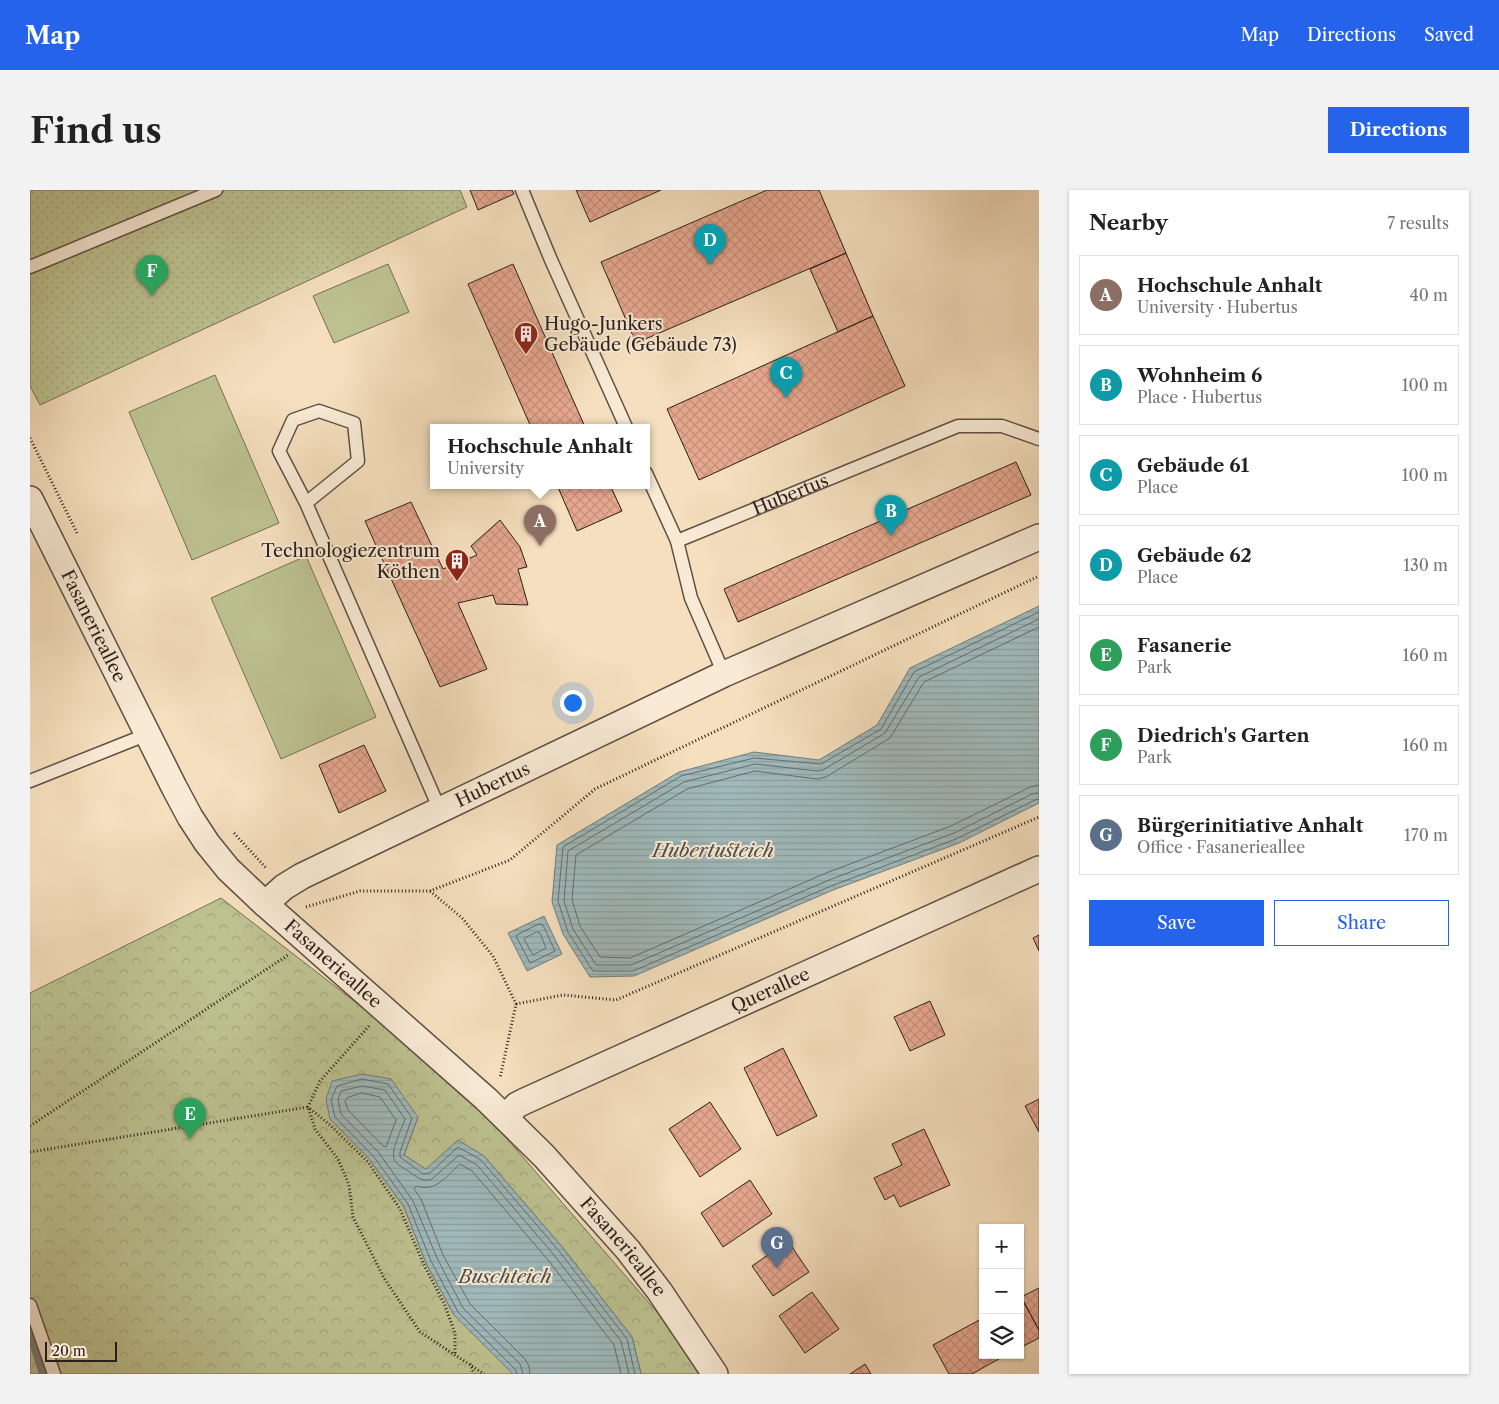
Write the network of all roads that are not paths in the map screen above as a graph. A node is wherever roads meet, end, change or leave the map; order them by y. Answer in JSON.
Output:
{"nodes":[{"id":1,"x":216,"y":190,"type":"edge"},
{"id":2,"x":522,"y":190,"type":"edge"},
{"id":3,"x":30,"y":267,"type":"edge"},
{"id":4,"x":625,"y":424,"type":"edge"},
{"id":5,"x":1039,"y":439,"type":"edge"},
{"id":6,"x":650,"y":482,"type":"edge"},
{"id":7,"x":30,"y":499,"type":"edge"},
{"id":8,"x":306,"y":503,"type":"junction"},
{"id":9,"x":1039,"y":537,"type":"edge"},
{"id":10,"x":677,"y":541,"type":"junction"},
{"id":11,"x":724,"y":674,"type":"junction"},
{"id":12,"x":148,"y":734,"type":"junction"},
{"id":13,"x":30,"y":781,"type":"edge"},
{"id":14,"x":440,"y":810,"type":"junction"},
{"id":15,"x":1039,"y":869,"type":"edge"},
{"id":16,"x":265,"y":904,"type":"junction"},
{"id":17,"x":505,"y":1117,"type":"junction"},
{"id":18,"x":30,"y":1305,"type":"edge"},
{"id":19,"x":54,"y":1374,"type":"edge"},
{"id":20,"x":715,"y":1374,"type":"edge"}],
"edges":[{"from":1,"to":3,"type":"lane"},
{"from":2,"to":4,"type":"lane"},
{"from":5,"to":10,"type":"lane","name":"Hubertus"},
{"from":6,"to":10,"type":"lane"},
{"from":7,"to":12,"type":"street","name":"Fasanerieallee"},
{"from":8,"to":8,"type":"lane"},
{"from":8,"to":14,"type":"lane"},
{"from":9,"to":11,"type":"street","name":"Hubertus"},
{"from":10,"to":11,"type":"lane"},
{"from":11,"to":14,"type":"street","name":"Hubertus"},
{"from":12,"to":13,"type":"lane"},
{"from":12,"to":16,"type":"street","name":"Fasanerieallee"},
{"from":14,"to":16,"type":"street","name":"Hubertus"},
{"from":15,"to":17,"type":"street","name":"Querallee"},
{"from":16,"to":17,"type":"street","name":"Fasanerieallee"},
{"from":17,"to":20,"type":"street","name":"Fasanerieallee"},
{"from":18,"to":19,"type":"lane"}]}
